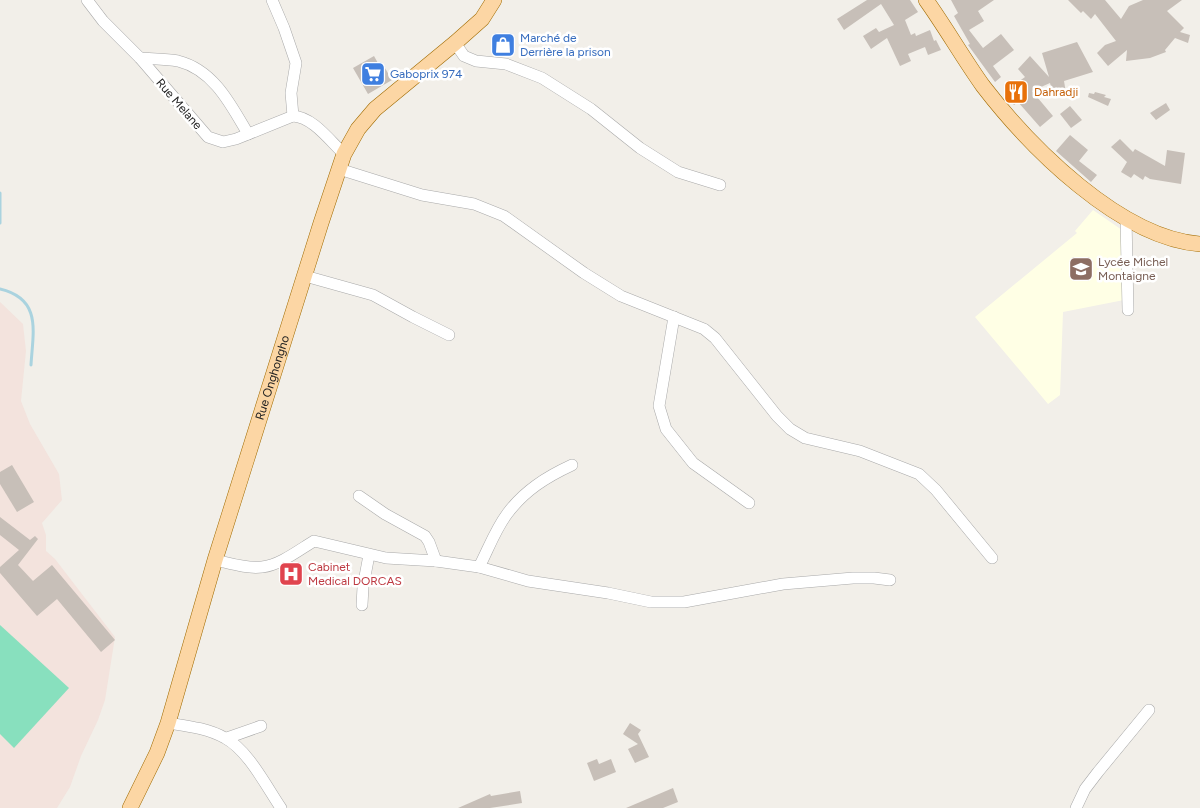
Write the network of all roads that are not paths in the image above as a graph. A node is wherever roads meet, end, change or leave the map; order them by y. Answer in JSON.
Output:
{"nodes":[{"id":1,"x":87,"y":0,"type":"edge"},
{"id":2,"x":272,"y":0,"type":"edge"},
{"id":3,"x":494,"y":0,"type":"edge"},
{"id":4,"x":926,"y":0,"type":"edge"},
{"id":5,"x":455,"y":43,"type":"junction"},
{"id":6,"x":140,"y":58,"type":"junction"},
{"id":7,"x":293,"y":116,"type":"junction"},
{"id":8,"x":248,"y":134,"type":"junction"},
{"id":9,"x":344,"y":154,"type":"junction"},
{"id":10,"x":339,"y":169,"type":"junction"},
{"id":11,"x":720,"y":185,"type":"dead end"},
{"id":12,"x":1126,"y":219,"type":"junction"},
{"id":13,"x":1200,"y":244,"type":"edge"},
{"id":14,"x":305,"y":276,"type":"junction"},
{"id":15,"x":1128,"y":310,"type":"dead end"},
{"id":16,"x":674,"y":317,"type":"junction"},
{"id":17,"x":449,"y":335,"type":"dead end"},
{"id":18,"x":572,"y":465,"type":"dead end"},
{"id":19,"x":359,"y":496,"type":"dead end"},
{"id":20,"x":749,"y":503,"type":"dead end"},
{"id":21,"x":369,"y":555,"type":"junction"},
{"id":22,"x":992,"y":558,"type":"dead end"},
{"id":23,"x":215,"y":560,"type":"junction"},
{"id":24,"x":436,"y":561,"type":"junction"},
{"id":25,"x":479,"y":567,"type":"junction"},
{"id":26,"x":890,"y":580,"type":"dead end"},
{"id":27,"x":362,"y":605,"type":"dead end"},
{"id":28,"x":1149,"y":710,"type":"dead end"},
{"id":29,"x":168,"y":722,"type":"junction"},
{"id":30,"x":261,"y":726,"type":"dead end"},
{"id":31,"x":227,"y":738,"type":"junction"},
{"id":32,"x":130,"y":808,"type":"edge"},
{"id":33,"x":281,"y":808,"type":"edge"},
{"id":34,"x":1076,"y":808,"type":"edge"}],
"edges":[{"from":1,"to":6,"type":"street","name":"Rue Melane"},
{"from":2,"to":7,"type":"street"},
{"from":3,"to":5,"type":"main road","name":"Rue Onghongho"},
{"from":4,"to":12,"type":"main road"},
{"from":5,"to":9,"type":"main road","name":"Rue Onghongho"},
{"from":5,"to":11,"type":"street"},
{"from":6,"to":8,"type":"street"},
{"from":6,"to":8,"type":"street","name":"Rue Melane"},
{"from":7,"to":8,"type":"street","name":"Rue Melane"},
{"from":7,"to":9,"type":"street"},
{"from":9,"to":10,"type":"main road","name":"Rue Onghongho"},
{"from":10,"to":14,"type":"main road","name":"Rue Onghongho"},
{"from":10,"to":16,"type":"street"},
{"from":12,"to":13,"type":"main road"},
{"from":12,"to":15,"type":"street"},
{"from":14,"to":17,"type":"street"},
{"from":14,"to":23,"type":"main road","name":"Rue Onghongho"},
{"from":16,"to":20,"type":"street"},
{"from":16,"to":22,"type":"street"},
{"from":18,"to":25,"type":"street"},
{"from":19,"to":24,"type":"street"},
{"from":21,"to":23,"type":"street"},
{"from":21,"to":24,"type":"street"},
{"from":21,"to":27,"type":"street"},
{"from":23,"to":29,"type":"main road","name":"Rue Onghongho"},
{"from":24,"to":25,"type":"street"},
{"from":25,"to":26,"type":"street"},
{"from":28,"to":34,"type":"street"},
{"from":29,"to":31,"type":"street"},
{"from":29,"to":32,"type":"main road","name":"Rue Onghongho"},
{"from":30,"to":31,"type":"street"},
{"from":31,"to":33,"type":"street"}]}
